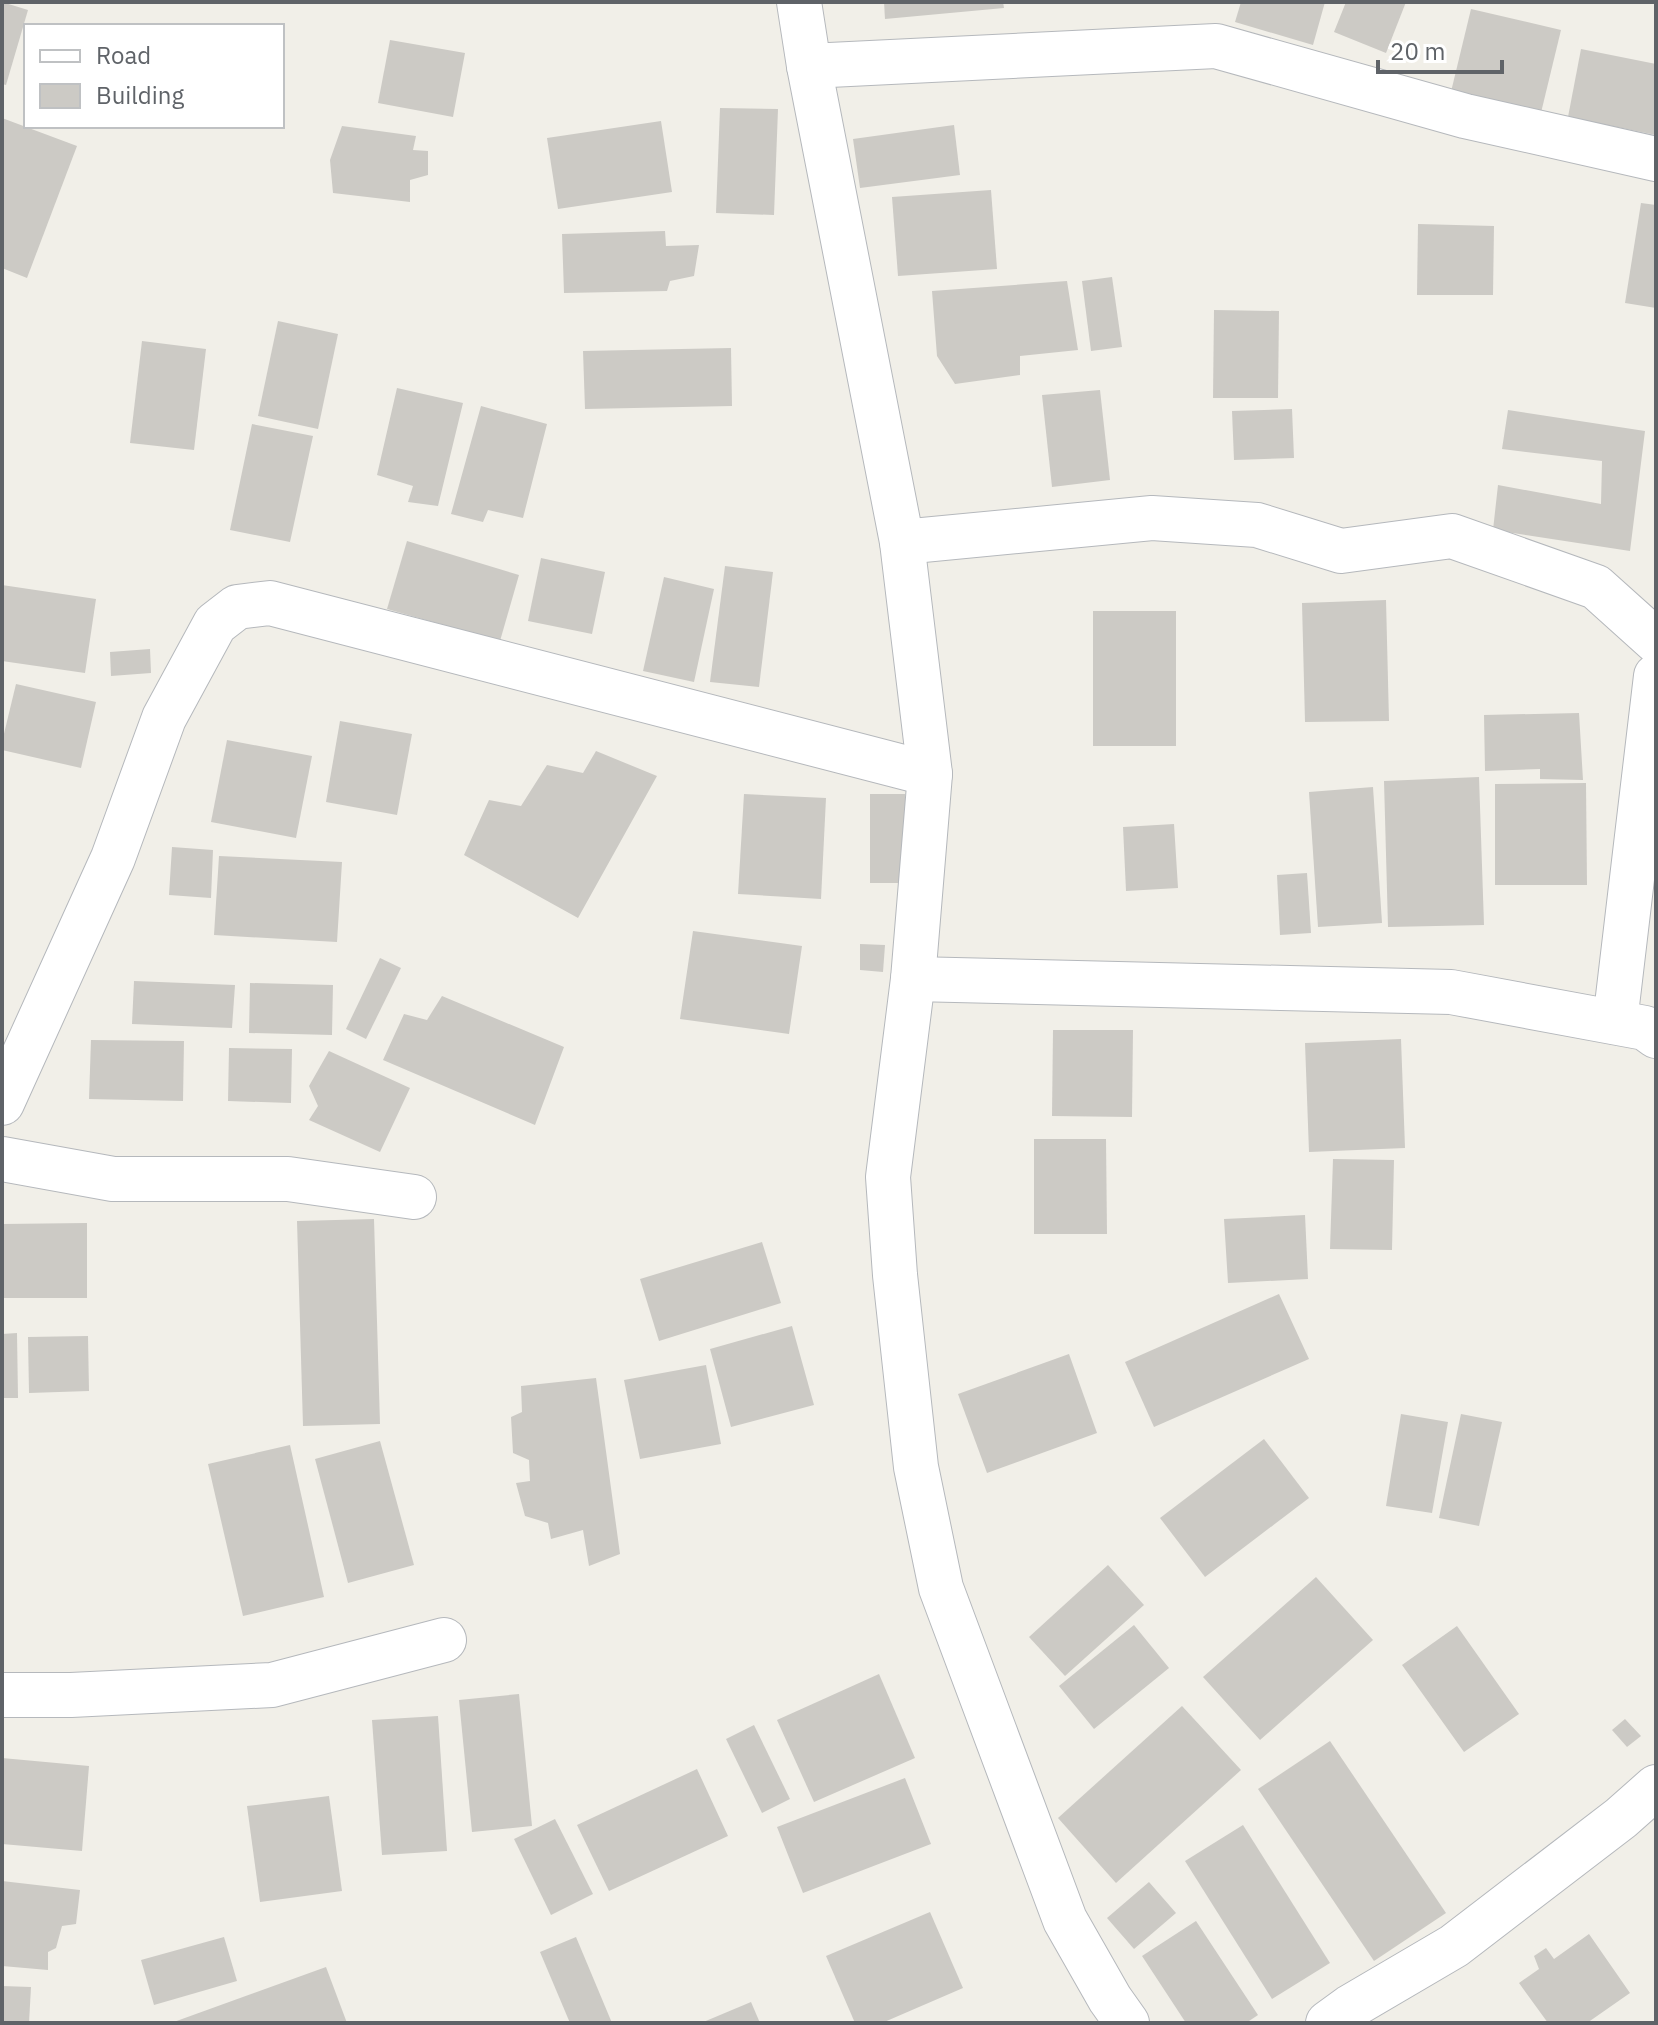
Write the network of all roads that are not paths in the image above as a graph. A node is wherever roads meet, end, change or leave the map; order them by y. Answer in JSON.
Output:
{"nodes":[{"id":1,"x":799,"y":2,"type":"edge"},
{"id":2,"x":809,"y":66,"type":"junction"},
{"id":3,"x":1656,"y":159,"type":"edge"},
{"id":4,"x":902,"y":542,"type":"junction"},
{"id":5,"x":1656,"y":641,"type":"edge"},
{"id":6,"x":1656,"y":676,"type":"edge"},
{"id":7,"x":930,"y":774,"type":"junction"},
{"id":8,"x":913,"y":979,"type":"junction"},
{"id":9,"x":1615,"y":1022,"type":"junction"},
{"id":10,"x":1656,"y":1036,"type":"edge"},
{"id":11,"x":2,"y":1103,"type":"edge"},
{"id":12,"x":2,"y":1159,"type":"edge"},
{"id":13,"x":414,"y":1197,"type":"dead end"},
{"id":14,"x":444,"y":1640,"type":"dead end"},
{"id":15,"x":2,"y":1695,"type":"edge"},
{"id":16,"x":1656,"y":1787,"type":"edge"},
{"id":17,"x":1127,"y":2023,"type":"edge"},
{"id":18,"x":1328,"y":2023,"type":"edge"}],
"edges":[{"from":1,"to":2,"type":"street"},
{"from":2,"to":3,"type":"street"},
{"from":2,"to":4,"type":"street"},
{"from":4,"to":5,"type":"street"},
{"from":4,"to":7,"type":"street"},
{"from":6,"to":9,"type":"street"},
{"from":7,"to":8,"type":"street"},
{"from":7,"to":11,"type":"street"},
{"from":8,"to":9,"type":"street"},
{"from":8,"to":17,"type":"street"},
{"from":9,"to":10,"type":"street"},
{"from":12,"to":13,"type":"street"},
{"from":14,"to":15,"type":"street"},
{"from":16,"to":18,"type":"street"}]}
